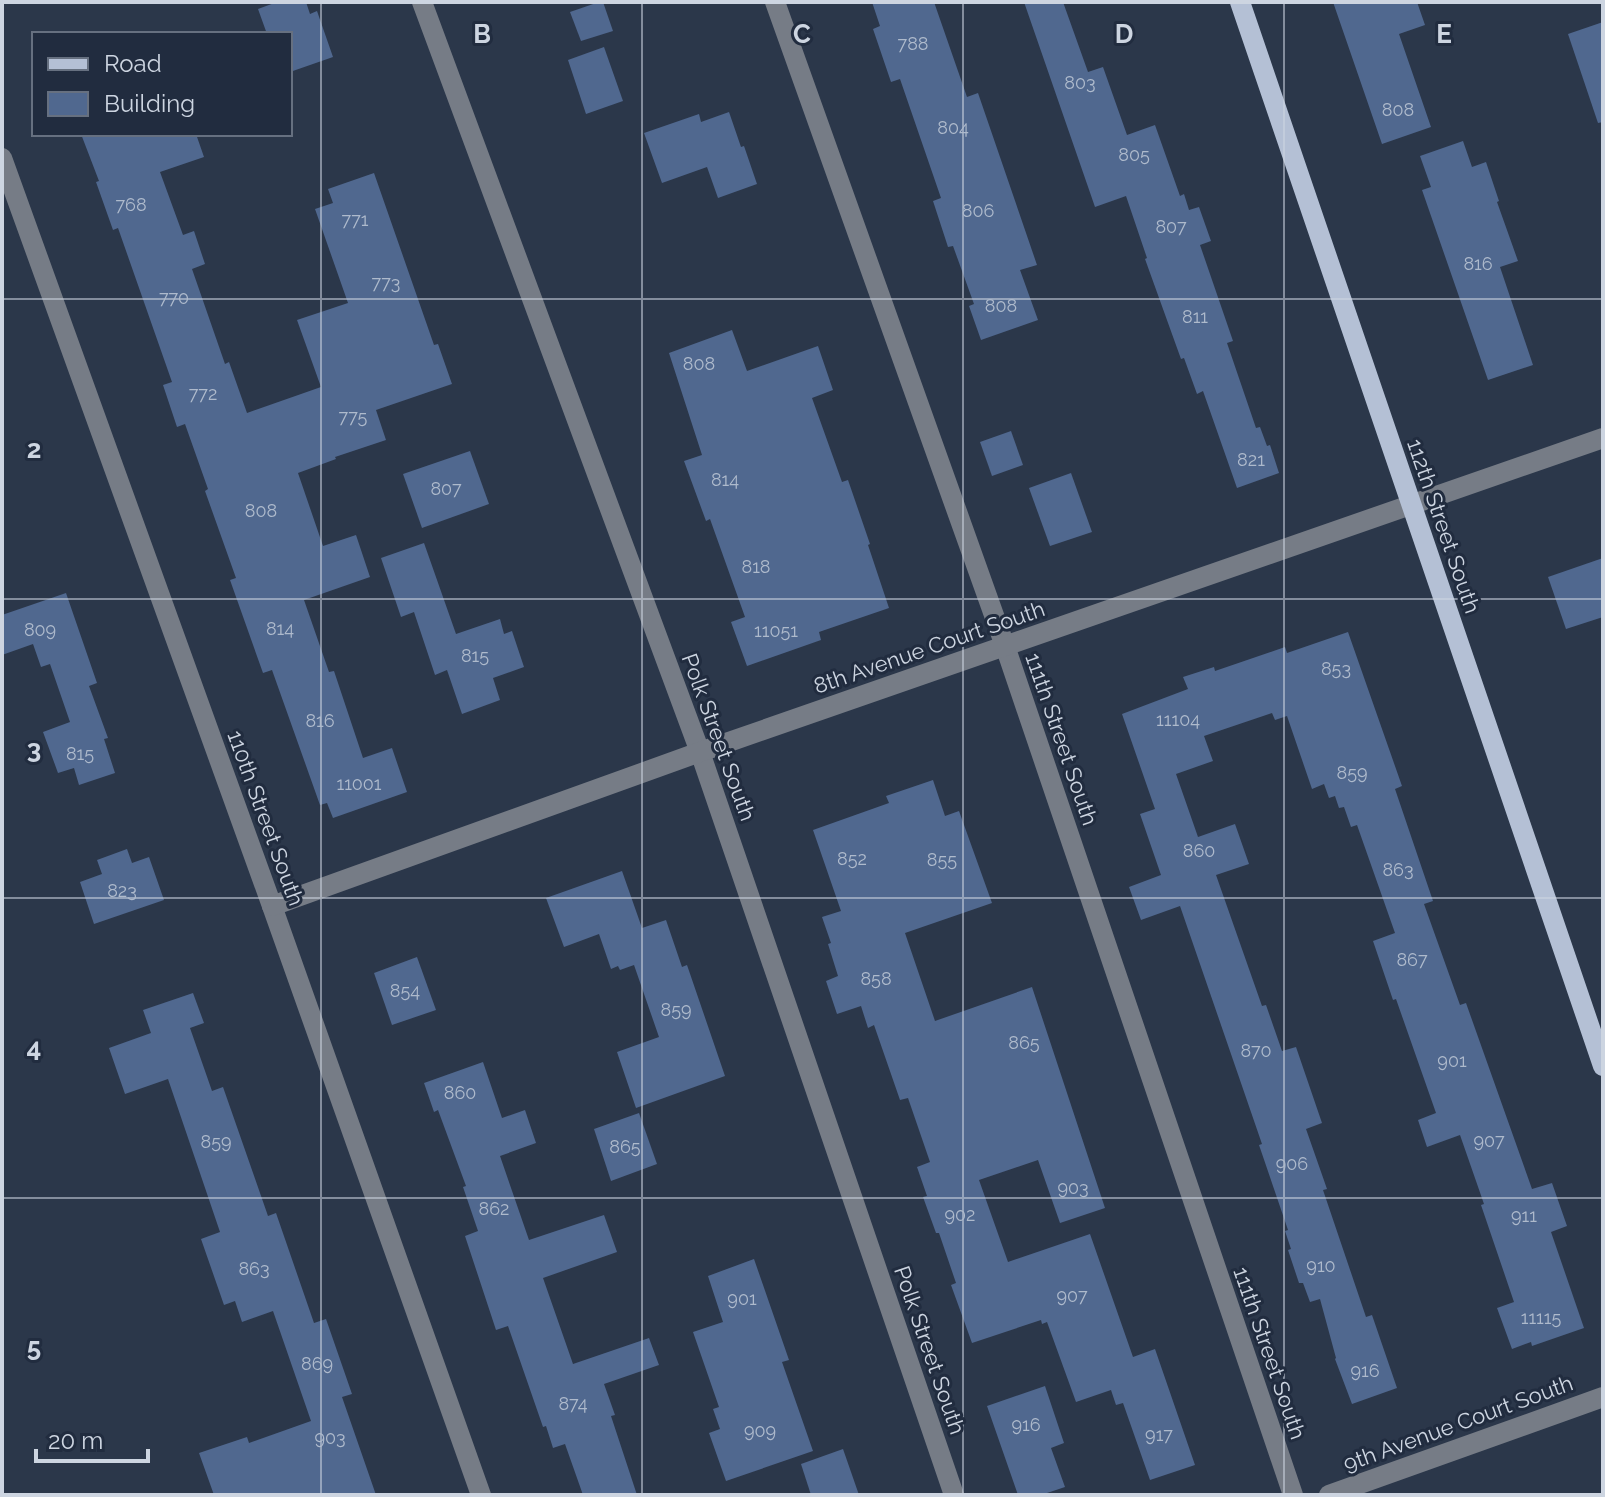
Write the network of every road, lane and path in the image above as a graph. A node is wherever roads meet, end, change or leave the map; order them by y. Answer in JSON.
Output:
{"nodes":[{"id":1,"x":422,"y":2,"type":"edge"},
{"id":2,"x":775,"y":2,"type":"edge"},
{"id":3,"x":1240,"y":2,"type":"edge"},
{"id":4,"x":2,"y":158,"type":"edge"},
{"id":5,"x":1603,"y":438,"type":"edge"},
{"id":6,"x":1412,"y":505,"type":"junction"},
{"id":7,"x":1005,"y":646,"type":"junction"},
{"id":8,"x":700,"y":752,"type":"junction"},
{"id":9,"x":272,"y":906,"type":"junction"},
{"id":10,"x":1603,"y":1066,"type":"edge"},
{"id":11,"x":1603,"y":1397,"type":"edge"},
{"id":12,"x":481,"y":1495,"type":"edge"},
{"id":13,"x":954,"y":1495,"type":"edge"},
{"id":14,"x":1293,"y":1495,"type":"edge"},
{"id":15,"x":1329,"y":1495,"type":"edge"}],
"edges":[{"from":1,"to":8,"type":"street","name":"Polk Street South"},
{"from":2,"to":7,"type":"street","name":"111th Street South"},
{"from":3,"to":6,"type":"main road","name":"112th Street South"},
{"from":4,"to":9,"type":"street","name":"110th Street South"},
{"from":5,"to":6,"type":"street","name":"8th Avenue Court South"},
{"from":6,"to":7,"type":"street","name":"8th Avenue Court South"},
{"from":6,"to":10,"type":"main road","name":"112th Street South"},
{"from":7,"to":8,"type":"street","name":"8th Avenue Court South"},
{"from":7,"to":14,"type":"street","name":"111th Street South"},
{"from":8,"to":9,"type":"street","name":"8th Avenue Court South"},
{"from":8,"to":13,"type":"street","name":"Polk Street South"},
{"from":9,"to":12,"type":"street","name":"110th Street South"},
{"from":11,"to":15,"type":"street","name":"9th Avenue Court South"}]}
